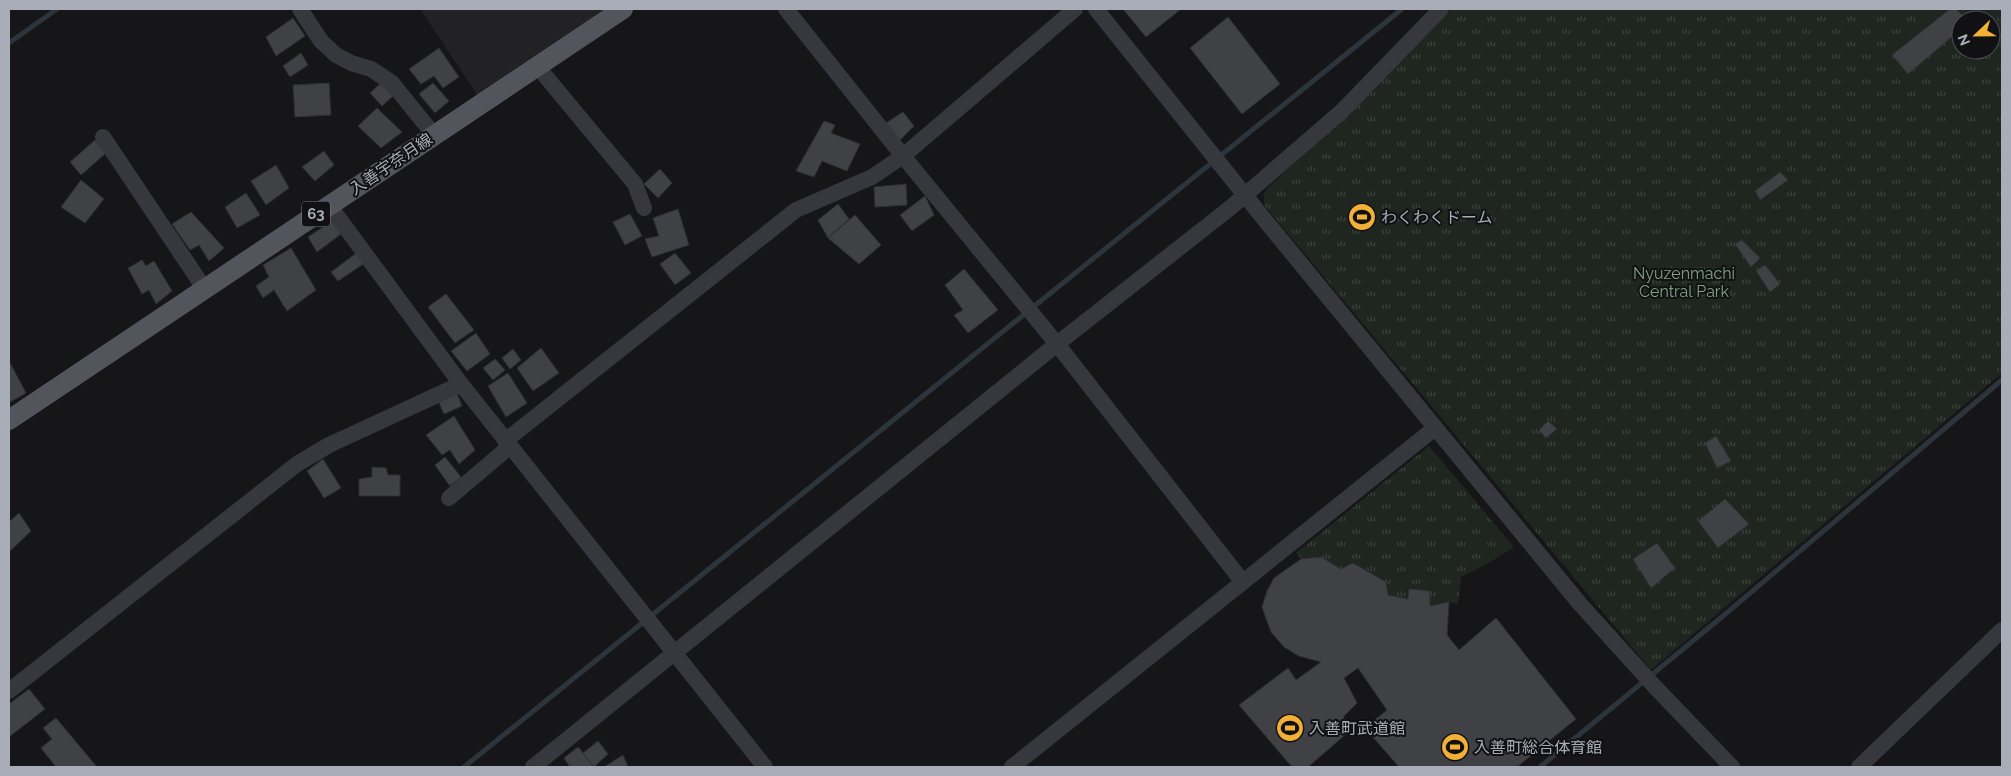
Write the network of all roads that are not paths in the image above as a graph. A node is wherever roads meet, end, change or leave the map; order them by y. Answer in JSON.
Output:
{"nodes":[{"id":1,"x":300,"y":9,"type":"edge"},
{"id":2,"x":623,"y":9,"type":"edge"},
{"id":3,"x":786,"y":9,"type":"edge"},
{"id":4,"x":1075,"y":9,"type":"edge"},
{"id":5,"x":1096,"y":9,"type":"edge"},
{"id":6,"x":1441,"y":9,"type":"edge"},
{"id":7,"x":537,"y":66,"type":"junction"},
{"id":8,"x":434,"y":135,"type":"junction"},
{"id":9,"x":103,"y":137,"type":"dead end"},
{"id":10,"x":903,"y":156,"type":"junction"},
{"id":11,"x":1246,"y":195,"type":"junction"},
{"id":12,"x":329,"y":205,"type":"junction"},
{"id":13,"x":644,"y":208,"type":"dead end"},
{"id":14,"x":204,"y":288,"type":"junction"},
{"id":15,"x":1057,"y":344,"type":"junction"},
{"id":16,"x":461,"y":384,"type":"junction"},
{"id":17,"x":9,"y":420,"type":"edge"},
{"id":18,"x":1435,"y":428,"type":"junction"},
{"id":19,"x":507,"y":444,"type":"junction"},
{"id":20,"x":449,"y":498,"type":"dead end"},
{"id":21,"x":1242,"y":581,"type":"junction"},
{"id":22,"x":2002,"y":630,"type":"edge"},
{"id":23,"x":674,"y":654,"type":"junction"},
{"id":24,"x":9,"y":691,"type":"edge"},
{"id":25,"x":533,"y":767,"type":"edge"},
{"id":26,"x":765,"y":767,"type":"edge"},
{"id":27,"x":1012,"y":767,"type":"edge"},
{"id":28,"x":1732,"y":767,"type":"edge"},
{"id":29,"x":1859,"y":767,"type":"edge"}],
"edges":[{"from":1,"to":8,"type":"street"},
{"from":2,"to":7,"type":"main road","name":"入善宇奈月線","number":"63"},
{"from":3,"to":10,"type":"street"},
{"from":4,"to":10,"type":"street"},
{"from":5,"to":11,"type":"street"},
{"from":6,"to":11,"type":"street"},
{"from":7,"to":8,"type":"main road","name":"入善宇奈月線","number":"63"},
{"from":7,"to":13,"type":"street"},
{"from":8,"to":12,"type":"main road","name":"入善宇奈月線","number":"63"},
{"from":9,"to":14,"type":"street"},
{"from":10,"to":15,"type":"street"},
{"from":10,"to":19,"type":"street"},
{"from":11,"to":15,"type":"street"},
{"from":11,"to":18,"type":"street"},
{"from":12,"to":14,"type":"main road","name":"入善宇奈月線","number":"63"},
{"from":12,"to":16,"type":"street"},
{"from":14,"to":17,"type":"main road","name":"入善宇奈月線","number":"63"},
{"from":15,"to":21,"type":"street"},
{"from":15,"to":23,"type":"street"},
{"from":16,"to":19,"type":"street"},
{"from":16,"to":24,"type":"street"},
{"from":18,"to":21,"type":"street"},
{"from":18,"to":28,"type":"street"},
{"from":19,"to":20,"type":"street"},
{"from":19,"to":23,"type":"street"},
{"from":21,"to":27,"type":"street"},
{"from":22,"to":29,"type":"street"},
{"from":23,"to":25,"type":"street"},
{"from":23,"to":26,"type":"street"}]}
